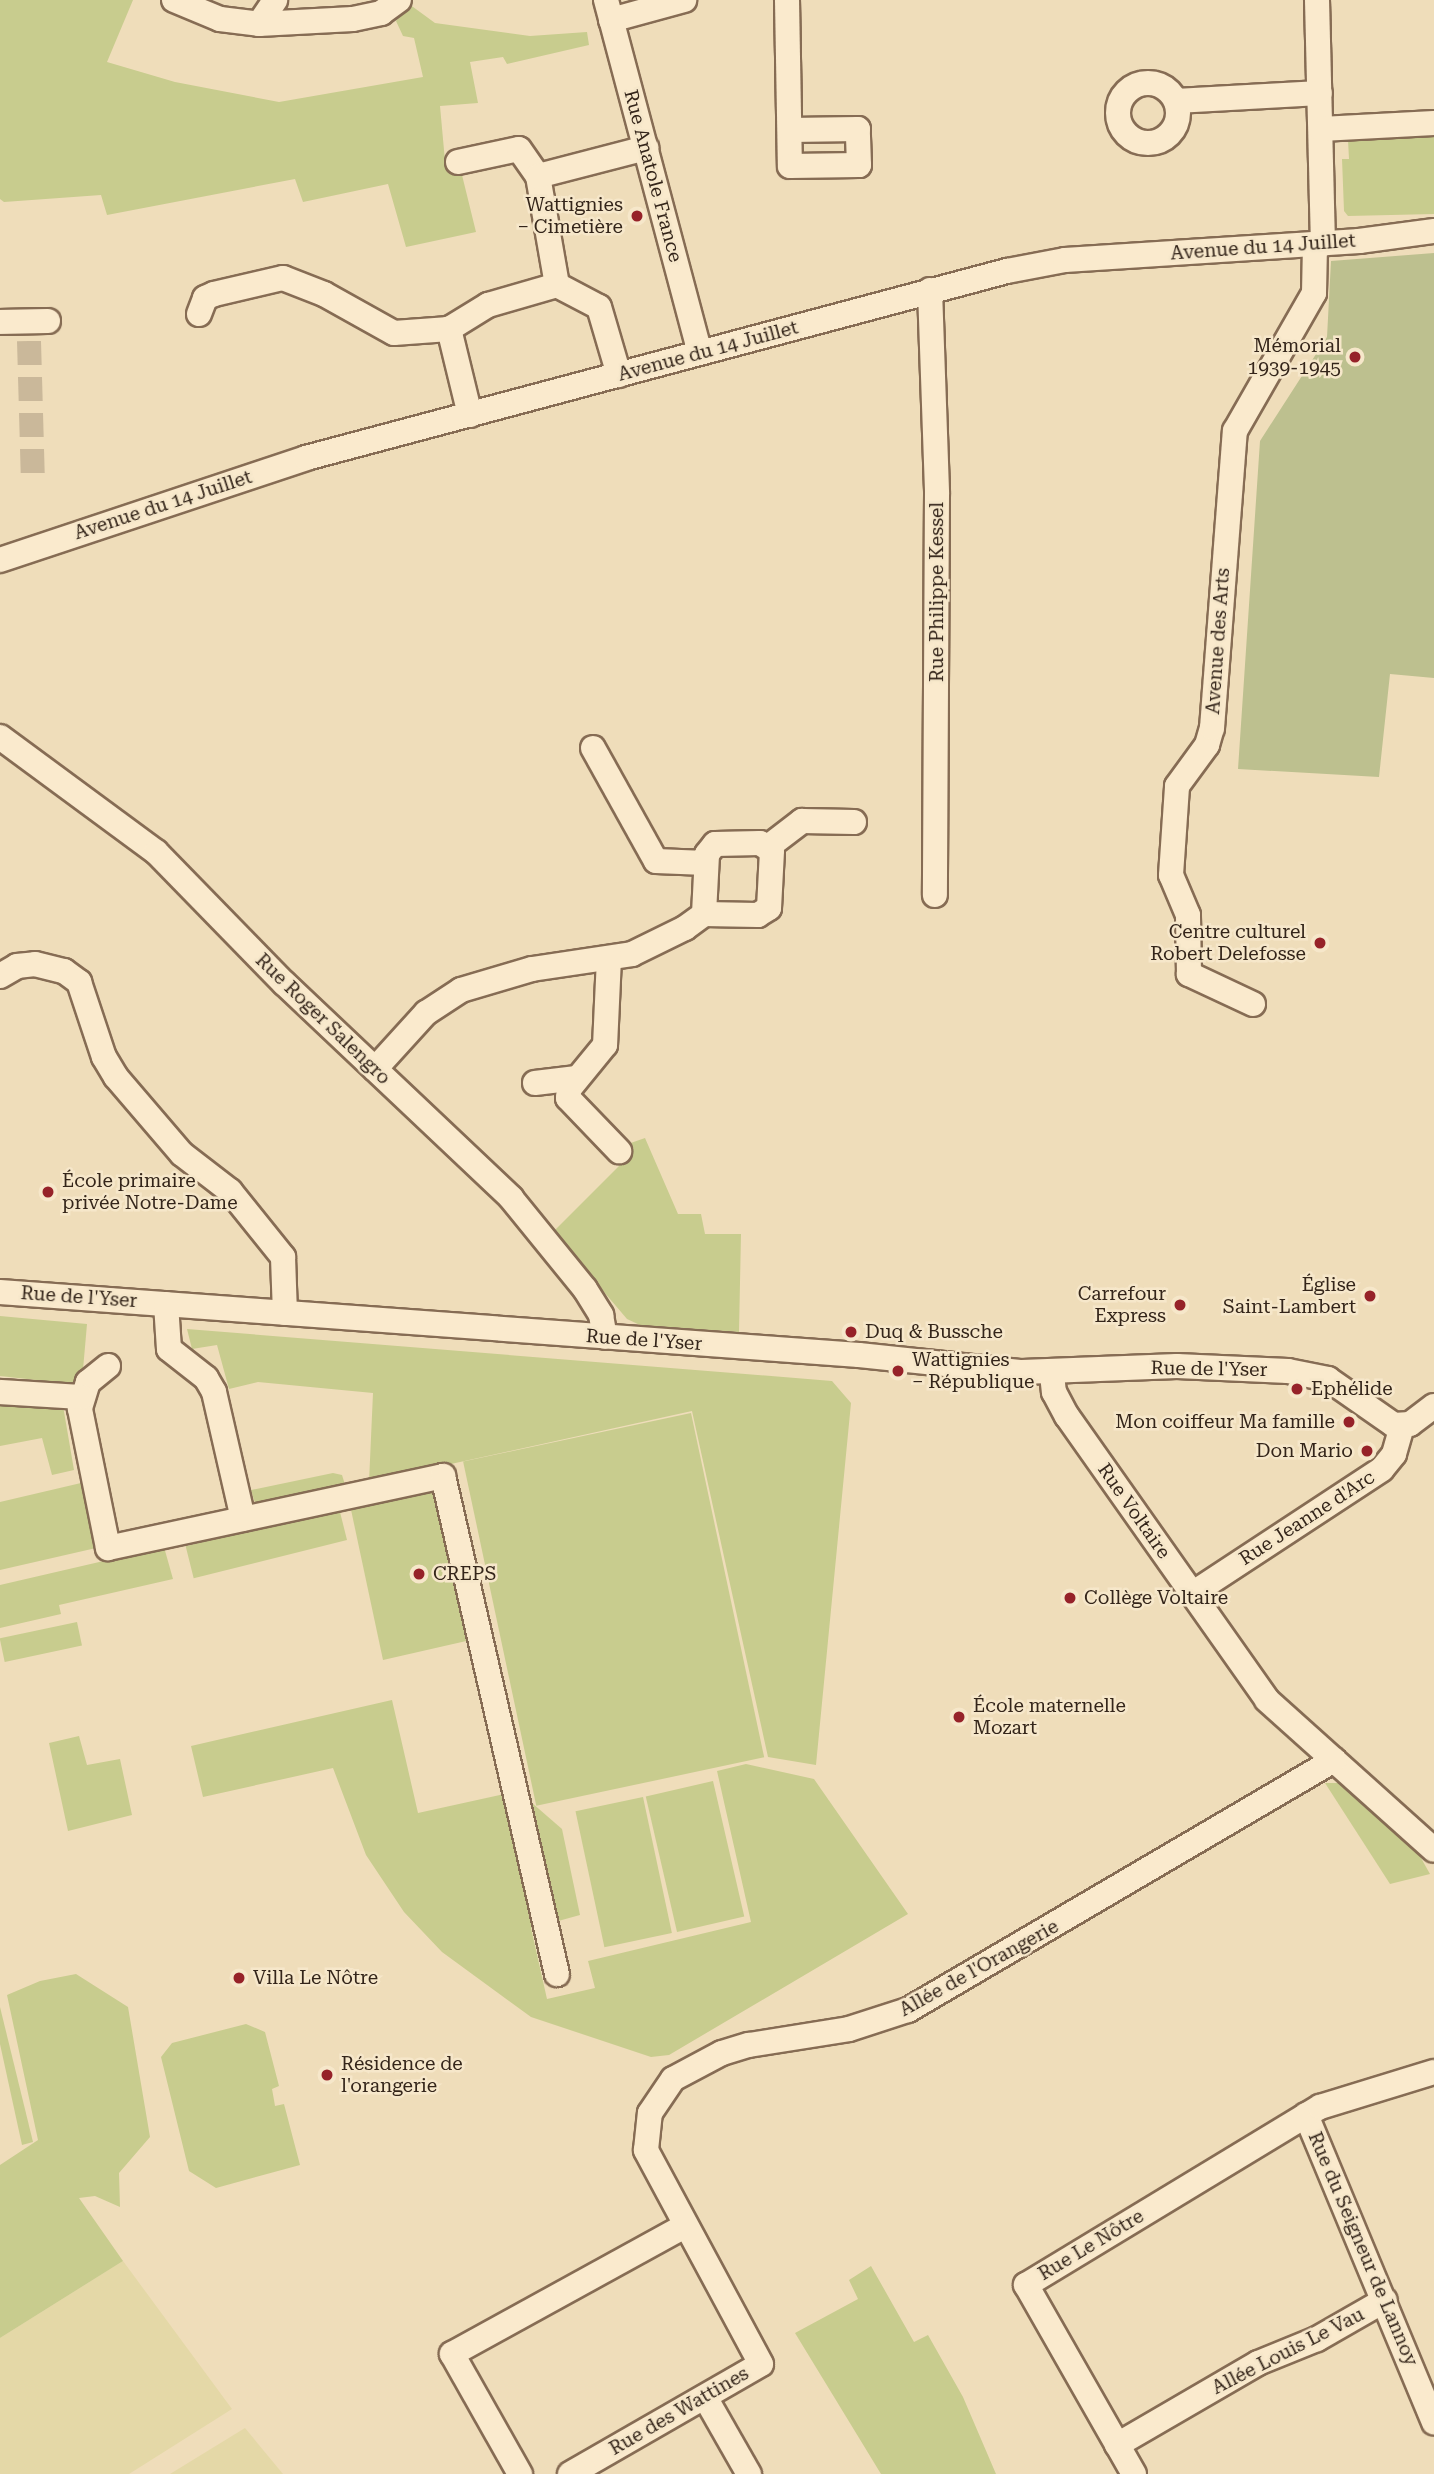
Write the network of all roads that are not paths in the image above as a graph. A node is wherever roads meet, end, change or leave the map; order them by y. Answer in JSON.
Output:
{"nodes":[{"id":1,"x":174,"y":0,"type":"edge"},
{"id":2,"x":275,"y":0,"type":"edge"},
{"id":3,"x":684,"y":0,"type":"edge"},
{"id":4,"x":787,"y":0,"type":"edge"},
{"id":5,"x":1317,"y":0,"type":"edge"},
{"id":6,"x":389,"y":3,"type":"edge"},
{"id":7,"x":609,"y":10,"type":"edge"},
{"id":8,"x":259,"y":24,"type":"junction"},
{"id":9,"x":1320,"y":93,"type":"junction"},
{"id":10,"x":1176,"y":101,"type":"dead end"},
{"id":11,"x":1434,"y":122,"type":"edge"},
{"id":12,"x":1321,"y":129,"type":"junction"},
{"id":13,"x":790,"y":130,"type":"dead end"},
{"id":14,"x":646,"y":148,"type":"junction"},
{"id":15,"x":458,"y":162,"type":"dead end"},
{"id":16,"x":538,"y":176,"type":"junction"},
{"id":17,"x":1434,"y":231,"type":"edge"},
{"id":18,"x":1319,"y":244,"type":"junction"},
{"id":19,"x":556,"y":285,"type":"junction"},
{"id":20,"x":929,"y":290,"type":"junction"},
{"id":21,"x":199,"y":314,"type":"dead end"},
{"id":22,"x":0,"y":322,"type":"edge"},
{"id":23,"x":35,"y":328,"type":"dead end"},
{"id":24,"x":449,"y":329,"type":"junction"},
{"id":25,"x":700,"y":353,"type":"junction"},
{"id":26,"x":618,"y":375,"type":"junction"},
{"id":27,"x":470,"y":415,"type":"junction"},
{"id":28,"x":0,"y":560,"type":"edge"},
{"id":29,"x":0,"y":737,"type":"edge"},
{"id":30,"x":593,"y":748,"type":"dead end"},
{"id":31,"x":854,"y":822,"type":"dead end"},
{"id":32,"x":768,"y":847,"type":"junction"},
{"id":33,"x":706,"y":863,"type":"junction"},
{"id":34,"x":934,"y":895,"type":"dead end"},
{"id":35,"x":704,"y":914,"type":"junction"},
{"id":36,"x":609,"y":958,"type":"junction"},
{"id":37,"x":0,"y":976,"type":"edge"},
{"id":38,"x":1253,"y":1004,"type":"dead end"},
{"id":39,"x":375,"y":1069,"type":"junction"},
{"id":40,"x":578,"y":1078,"type":"junction"},
{"id":41,"x":535,"y":1083,"type":"dead end"},
{"id":42,"x":619,"y":1151,"type":"dead end"},
{"id":43,"x":0,"y":1292,"type":"edge"},
{"id":44,"x":166,"y":1304,"type":"junction"},
{"id":45,"x":285,"y":1312,"type":"junction"},
{"id":46,"x":605,"y":1337,"type":"junction"},
{"id":47,"x":108,"y":1366,"type":"dead end"},
{"id":48,"x":1052,"y":1374,"type":"junction"},
{"id":49,"x":0,"y":1392,"type":"edge"},
{"id":50,"x":80,"y":1397,"type":"junction"},
{"id":51,"x":1434,"y":1406,"type":"edge"},
{"id":52,"x":1402,"y":1426,"type":"junction"},
{"id":53,"x":243,"y":1519,"type":"junction"},
{"id":54,"x":1192,"y":1594,"type":"junction"},
{"id":55,"x":1334,"y":1760,"type":"junction"},
{"id":56,"x":1434,"y":1850,"type":"edge"},
{"id":57,"x":557,"y":1974,"type":"dead end"},
{"id":58,"x":1434,"y":2072,"type":"edge"},
{"id":59,"x":1306,"y":2115,"type":"junction"},
{"id":60,"x":683,"y":2227,"type":"junction"},
{"id":61,"x":1385,"y":2300,"type":"junction"},
{"id":62,"x":705,"y":2397,"type":"junction"},
{"id":63,"x":1434,"y":2422,"type":"edge"},
{"id":64,"x":1118,"y":2445,"type":"junction"},
{"id":65,"x":520,"y":2474,"type":"edge"},
{"id":66,"x":570,"y":2474,"type":"edge"},
{"id":67,"x":750,"y":2474,"type":"edge"},
{"id":68,"x":1134,"y":2474,"type":"edge"}],
"edges":[{"from":1,"to":8,"type":"street"},
{"from":2,"to":8,"type":"street"},
{"from":3,"to":7,"type":"street"},
{"from":4,"to":13,"type":"street"},
{"from":5,"to":9,"type":"street"},
{"from":6,"to":8,"type":"street"},
{"from":7,"to":14,"type":"street","name":"Rue Anatole France"},
{"from":9,"to":10,"type":"street"},
{"from":9,"to":12,"type":"street"},
{"from":11,"to":12,"type":"street"},
{"from":12,"to":18,"type":"street"},
{"from":14,"to":16,"type":"street"},
{"from":14,"to":25,"type":"street","name":"Rue Anatole France"},
{"from":15,"to":16,"type":"street"},
{"from":16,"to":19,"type":"street"},
{"from":17,"to":18,"type":"street","name":"Avenue du 14 Juillet"},
{"from":18,"to":20,"type":"street","name":"Avenue du 14 Juillet"},
{"from":18,"to":38,"type":"street","name":"Avenue des Arts"},
{"from":19,"to":24,"type":"street"},
{"from":19,"to":26,"type":"street"},
{"from":20,"to":25,"type":"street","name":"Avenue du 14 Juillet"},
{"from":20,"to":34,"type":"street","name":"Rue Philippe Kessel"},
{"from":21,"to":24,"type":"street"},
{"from":22,"to":23,"type":"street"},
{"from":24,"to":27,"type":"street"},
{"from":25,"to":26,"type":"street","name":"Avenue du 14 Juillet"},
{"from":26,"to":27,"type":"street","name":"Avenue du 14 Juillet"},
{"from":27,"to":28,"type":"street","name":"Avenue du 14 Juillet"},
{"from":29,"to":39,"type":"street","name":"Rue Roger Salengro"},
{"from":30,"to":33,"type":"street"},
{"from":31,"to":32,"type":"street"},
{"from":32,"to":33,"type":"street"},
{"from":32,"to":35,"type":"street"},
{"from":33,"to":35,"type":"street"},
{"from":35,"to":36,"type":"street"},
{"from":36,"to":39,"type":"street"},
{"from":36,"to":40,"type":"street"},
{"from":37,"to":45,"type":"street"},
{"from":39,"to":46,"type":"street","name":"Rue Roger Salengro"},
{"from":40,"to":41,"type":"street"},
{"from":40,"to":42,"type":"street"},
{"from":43,"to":44,"type":"street","name":"Rue de l'Yser"},
{"from":44,"to":45,"type":"street","name":"Rue de l'Yser"},
{"from":44,"to":53,"type":"street"},
{"from":45,"to":46,"type":"street","name":"Rue de l'Yser"},
{"from":46,"to":48,"type":"street","name":"Rue de l'Yser"},
{"from":47,"to":50,"type":"street"},
{"from":48,"to":52,"type":"street","name":"Rue de l'Yser"},
{"from":48,"to":54,"type":"street","name":"Rue Voltaire"},
{"from":49,"to":50,"type":"street"},
{"from":50,"to":53,"type":"street"},
{"from":51,"to":52,"type":"street"},
{"from":52,"to":54,"type":"street","name":"Rue Jeanne d'Arc"},
{"from":53,"to":57,"type":"street"},
{"from":54,"to":55,"type":"street","name":"Rue Voltaire"},
{"from":55,"to":56,"type":"street","name":"Rue Voltaire"},
{"from":55,"to":60,"type":"street","name":"Allée de l'Orangerie"},
{"from":58,"to":59,"type":"street"},
{"from":59,"to":61,"type":"street","name":"Rue du Seigneur de Lannoy"},
{"from":59,"to":64,"type":"street","name":"Rue Le Nôtre"},
{"from":60,"to":62,"type":"street","name":"Rue des Wattines"},
{"from":60,"to":65,"type":"street"},
{"from":61,"to":63,"type":"street","name":"Rue du Seigneur de Lannoy"},
{"from":61,"to":64,"type":"street","name":"Allée Louis Le Vau"},
{"from":62,"to":66,"type":"street","name":"Rue des Wattines"},
{"from":62,"to":67,"type":"street"},
{"from":64,"to":68,"type":"street","name":"Rue Le Nôtre"}]}
